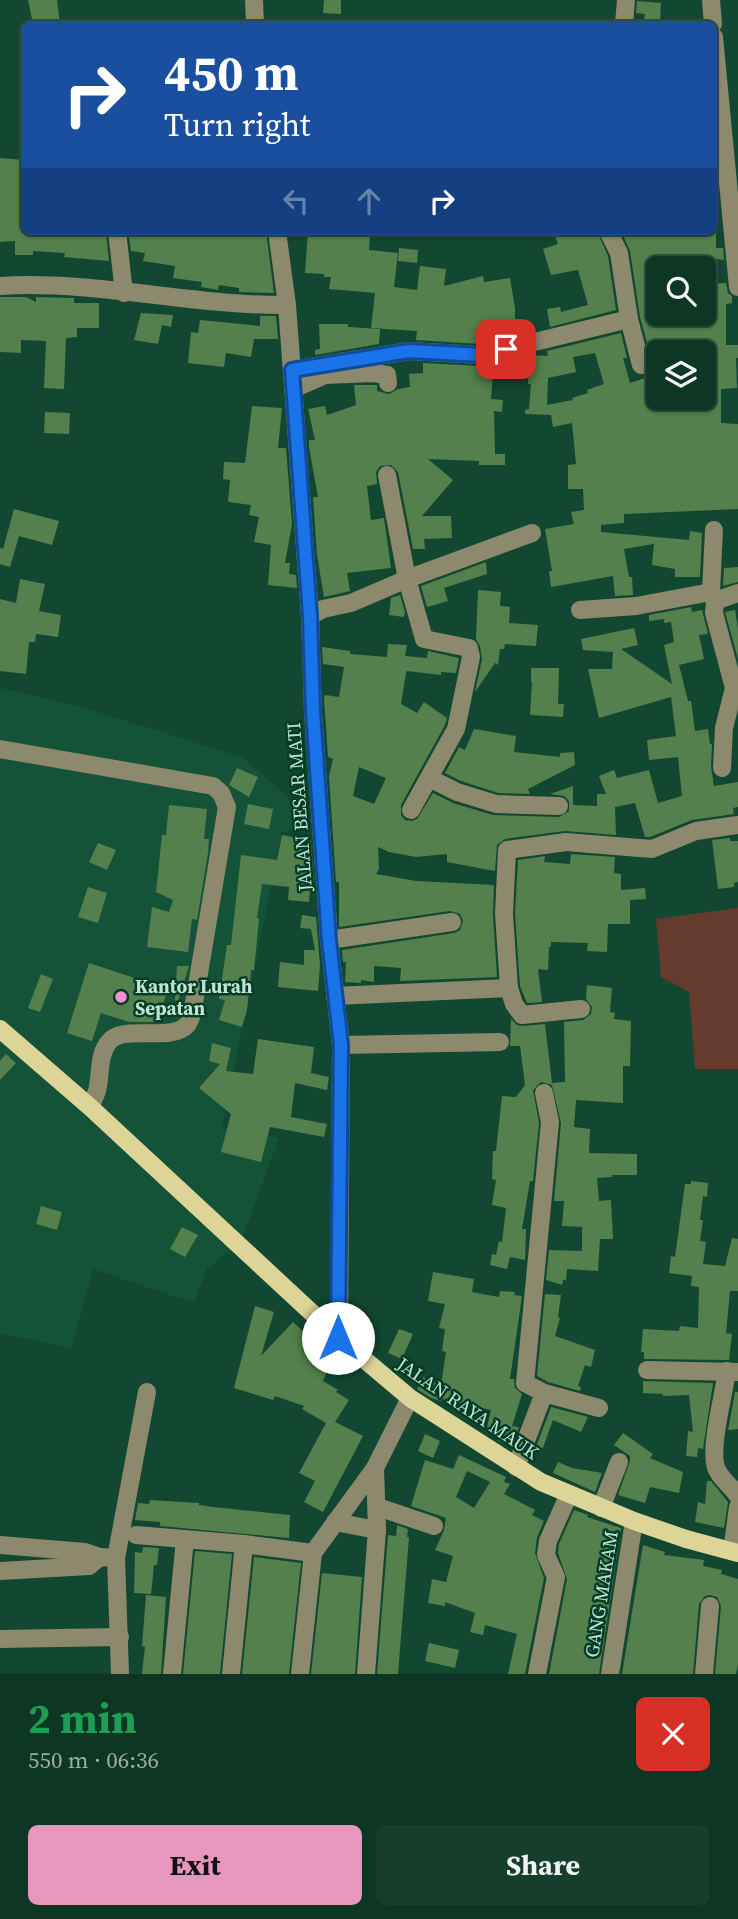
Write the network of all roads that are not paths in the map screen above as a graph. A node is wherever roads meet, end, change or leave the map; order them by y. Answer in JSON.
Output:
{"nodes":[{"id":1,"x":254,"y":0,"type":"edge"},
{"id":2,"x":626,"y":0,"type":"edge"},
{"id":3,"x":711,"y":0,"type":"edge"},
{"id":4,"x":256,"y":21,"type":"edge"},
{"id":5,"x":624,"y":21,"type":"edge"},
{"id":6,"x":713,"y":21,"type":"edge"},
{"id":7,"x":717,"y":104,"type":"edge"},
{"id":8,"x":722,"y":207,"type":"edge"},
{"id":9,"x":117,"y":235,"type":"edge"},
{"id":10,"x":278,"y":235,"type":"edge"},
{"id":11,"x":610,"y":235,"type":"edge"},
{"id":12,"x":0,"y":286,"type":"edge"},
{"id":13,"x":738,"y":287,"type":"edge"},
{"id":14,"x":124,"y":293,"type":"junction"},
{"id":15,"x":287,"y":305,"type":"junction"},
{"id":16,"x":629,"y":319,"type":"junction"},
{"id":17,"x":641,"y":365,"type":"dead end"},
{"id":18,"x":292,"y":370,"type":"junction"},
{"id":19,"x":388,"y":383,"type":"dead end"},
{"id":20,"x":293,"y":388,"type":"junction"},
{"id":21,"x":387,"y":475,"type":"dead end"},
{"id":22,"x":714,"y":530,"type":"dead end"},
{"id":23,"x":532,"y":533,"type":"dead end"},
{"id":24,"x":407,"y":579,"type":"junction"},
{"id":25,"x":738,"y":593,"type":"edge"},
{"id":26,"x":713,"y":596,"type":"junction"},
{"id":27,"x":580,"y":610,"type":"dead end"},
{"id":28,"x":310,"y":616,"type":"junction"},
{"id":29,"x":0,"y":749,"type":"edge"},
{"id":30,"x":722,"y":768,"type":"dead end"},
{"id":31,"x":429,"y":778,"type":"junction"},
{"id":32,"x":559,"y":806,"type":"dead end"},
{"id":33,"x":411,"y":810,"type":"dead end"},
{"id":34,"x":738,"y":825,"type":"edge"},
{"id":35,"x":452,"y":922,"type":"dead end"},
{"id":36,"x":329,"y":940,"type":"junction"},
{"id":37,"x":509,"y":988,"type":"junction"},
{"id":38,"x":335,"y":996,"type":"junction"},
{"id":39,"x":581,"y":1009,"type":"dead end"},
{"id":40,"x":0,"y":1029,"type":"edge"},
{"id":41,"x":500,"y":1042,"type":"dead end"},
{"id":42,"x":341,"y":1045,"type":"junction"},
{"id":43,"x":544,"y":1093,"type":"dead end"},
{"id":44,"x":90,"y":1107,"type":"junction"},
{"id":45,"x":338,"y":1338,"type":"junction"},
{"id":46,"x":647,"y":1370,"type":"dead end"},
{"id":47,"x":732,"y":1372,"type":"edge"},
{"id":48,"x":147,"y":1392,"type":"dead end"},
{"id":49,"x":544,"y":1393,"type":"junction"},
{"id":50,"x":410,"y":1398,"type":"junction"},
{"id":51,"x":599,"y":1408,"type":"dead end"},
{"id":52,"x":619,"y":1462,"type":"dead end"},
{"id":53,"x":516,"y":1467,"type":"junction"},
{"id":54,"x":375,"y":1468,"type":"junction"},
{"id":55,"x":569,"y":1494,"type":"junction"},
{"id":56,"x":738,"y":1496,"type":"edge"},
{"id":57,"x":378,"y":1507,"type":"junction"},
{"id":58,"x":738,"y":1507,"type":"edge"},
{"id":59,"x":601,"y":1508,"type":"junction"},
{"id":60,"x":634,"y":1521,"type":"junction"},
{"id":61,"x":335,"y":1522,"type":"junction"},
{"id":62,"x":434,"y":1526,"type":"dead end"},
{"id":63,"x":377,"y":1530,"type":"junction"},
{"id":64,"x":136,"y":1535,"type":"dead end"},
{"id":65,"x":185,"y":1539,"type":"junction"},
{"id":66,"x":244,"y":1544,"type":"junction"},
{"id":67,"x":0,"y":1545,"type":"edge"},
{"id":68,"x":735,"y":1552,"type":"edge"},
{"id":69,"x":313,"y":1553,"type":"junction"},
{"id":70,"x":108,"y":1558,"type":"junction"},
{"id":71,"x":0,"y":1571,"type":"edge"},
{"id":72,"x":710,"y":1606,"type":"dead end"},
{"id":73,"x":120,"y":1637,"type":"junction"},
{"id":74,"x":0,"y":1639,"type":"edge"},
{"id":75,"x":120,"y":1674,"type":"edge"},
{"id":76,"x":172,"y":1674,"type":"edge"},
{"id":77,"x":231,"y":1674,"type":"edge"},
{"id":78,"x":300,"y":1674,"type":"edge"},
{"id":79,"x":366,"y":1674,"type":"edge"},
{"id":80,"x":539,"y":1674,"type":"edge"},
{"id":81,"x":610,"y":1674,"type":"edge"},
{"id":82,"x":704,"y":1674,"type":"edge"}],
"edges":[{"from":1,"to":4,"type":"street"},
{"from":2,"to":5,"type":"street"},
{"from":3,"to":6,"type":"street"},
{"from":7,"to":8,"type":"street"},
{"from":8,"to":13,"type":"street"},
{"from":9,"to":14,"type":"street"},
{"from":10,"to":15,"type":"street","name":"JALAN BESAR MATI"},
{"from":11,"to":16,"type":"street"},
{"from":12,"to":14,"type":"street"},
{"from":14,"to":15,"type":"street"},
{"from":15,"to":18,"type":"street","name":"JALAN BESAR MATI"},
{"from":16,"to":17,"type":"street"},
{"from":16,"to":18,"type":"street"},
{"from":18,"to":20,"type":"street","name":"JALAN BESAR MATI"},
{"from":19,"to":20,"type":"street"},
{"from":20,"to":28,"type":"street","name":"JALAN BESAR MATI"},
{"from":21,"to":24,"type":"street"},
{"from":22,"to":26,"type":"street"},
{"from":23,"to":24,"type":"street"},
{"from":24,"to":28,"type":"street"},
{"from":24,"to":31,"type":"street"},
{"from":25,"to":26,"type":"street"},
{"from":26,"to":27,"type":"street"},
{"from":26,"to":30,"type":"street"},
{"from":28,"to":36,"type":"street","name":"JALAN BESAR MATI"},
{"from":29,"to":44,"type":"street"},
{"from":31,"to":32,"type":"street"},
{"from":31,"to":33,"type":"street"},
{"from":34,"to":37,"type":"street"},
{"from":35,"to":36,"type":"street"},
{"from":36,"to":38,"type":"street","name":"JALAN BESAR MATI"},
{"from":37,"to":38,"type":"street"},
{"from":37,"to":39,"type":"street"},
{"from":38,"to":42,"type":"street","name":"JALAN BESAR MATI"},
{"from":40,"to":44,"type":"main road","name":"JALAN RAYA MAUK"},
{"from":41,"to":42,"type":"street"},
{"from":42,"to":45,"type":"street","name":"JALAN BESAR MATI"},
{"from":43,"to":49,"type":"street"},
{"from":44,"to":45,"type":"main road","name":"JALAN RAYA MAUK"},
{"from":45,"to":50,"type":"main road","name":"JALAN RAYA MAUK"},
{"from":46,"to":47,"type":"street"},
{"from":47,"to":56,"type":"street"},
{"from":48,"to":70,"type":"street"},
{"from":49,"to":51,"type":"street"},
{"from":49,"to":53,"type":"street"},
{"from":50,"to":53,"type":"main road","name":"JALAN RAYA MAUK"},
{"from":50,"to":54,"type":"street"},
{"from":52,"to":59,"type":"street"},
{"from":53,"to":55,"type":"main road","name":"JALAN RAYA MAUK"},
{"from":54,"to":57,"type":"street"},
{"from":54,"to":61,"type":"street"},
{"from":55,"to":59,"type":"main road","name":"JALAN RAYA MAUK"},
{"from":55,"to":80,"type":"street"},
{"from":57,"to":62,"type":"street"},
{"from":57,"to":63,"type":"street"},
{"from":58,"to":68,"type":"street"},
{"from":59,"to":60,"type":"main road","name":"JALAN RAYA MAUK"},
{"from":60,"to":68,"type":"main road","name":"JALAN RAYA MAUK"},
{"from":60,"to":81,"type":"street","name":"GANG MAKAM"},
{"from":61,"to":63,"type":"street"},
{"from":61,"to":69,"type":"street"},
{"from":63,"to":79,"type":"street"},
{"from":64,"to":65,"type":"street"},
{"from":65,"to":66,"type":"street"},
{"from":65,"to":76,"type":"street"},
{"from":66,"to":69,"type":"street"},
{"from":66,"to":77,"type":"street"},
{"from":67,"to":70,"type":"street"},
{"from":69,"to":78,"type":"street"},
{"from":70,"to":71,"type":"street"},
{"from":70,"to":73,"type":"street"},
{"from":72,"to":82,"type":"street"},
{"from":73,"to":74,"type":"street"},
{"from":73,"to":75,"type":"street"}]}
